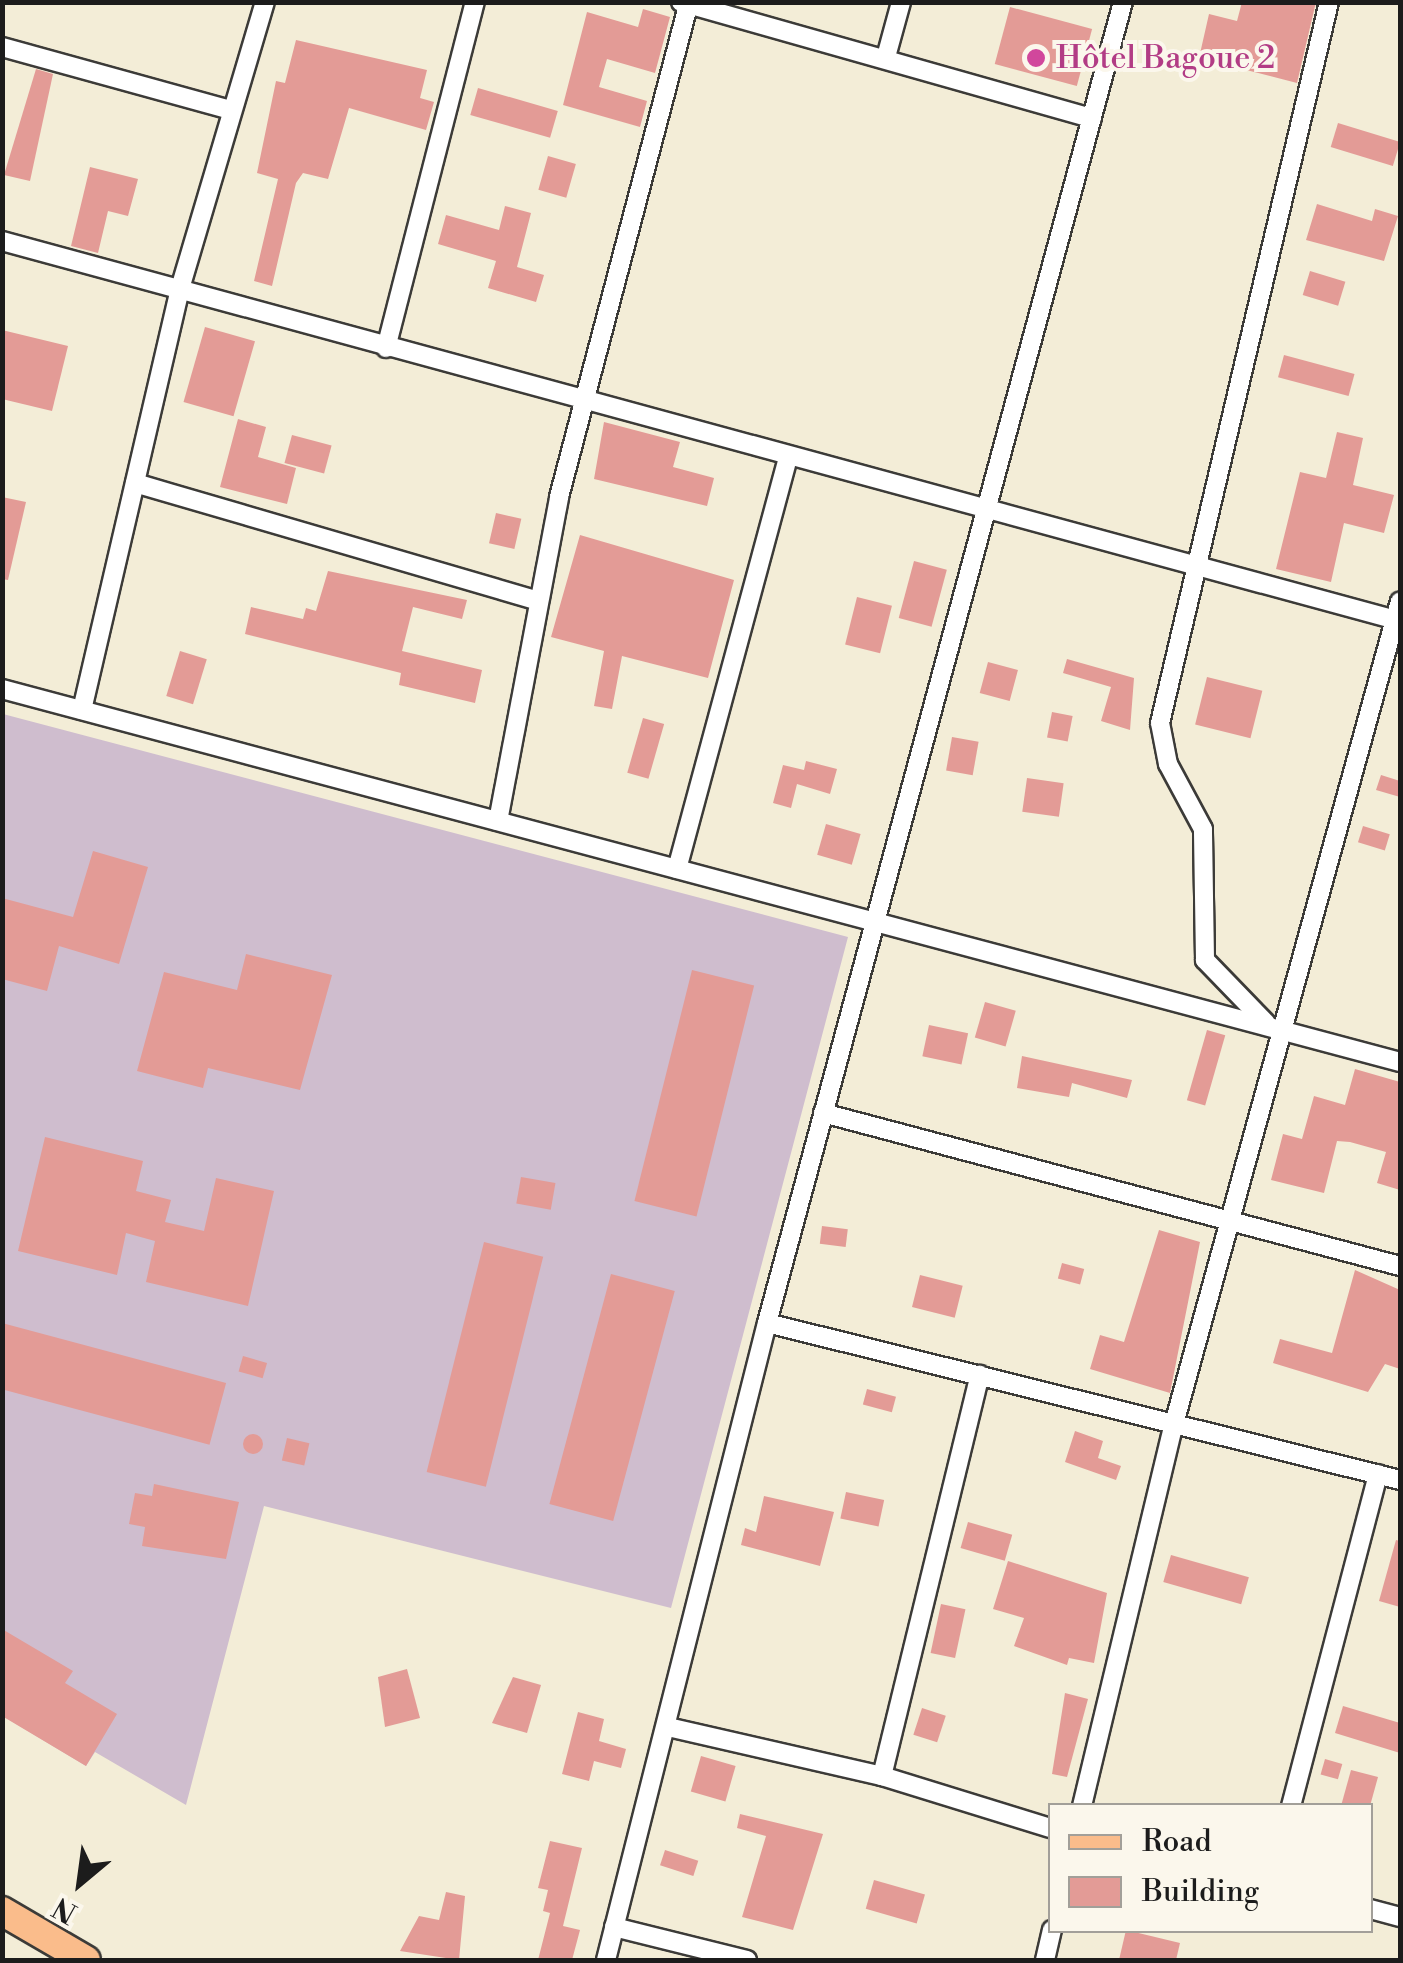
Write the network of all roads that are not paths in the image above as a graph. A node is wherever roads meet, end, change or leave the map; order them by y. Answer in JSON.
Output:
{"nodes":[{"id":1,"x":265,"y":2,"type":"edge"},
{"id":2,"x":475,"y":2,"type":"edge"},
{"id":3,"x":901,"y":2,"type":"edge"},
{"id":4,"x":1123,"y":2,"type":"edge"},
{"id":5,"x":1329,"y":2,"type":"edge"},
{"id":6,"x":686,"y":3,"type":"edge"},
{"id":7,"x":2,"y":47,"type":"edge"},
{"id":8,"x":886,"y":57,"type":"junction"},
{"id":9,"x":230,"y":110,"type":"junction"},
{"id":10,"x":1092,"y":118,"type":"junction"},
{"id":11,"x":2,"y":241,"type":"edge"},
{"id":12,"x":179,"y":292,"type":"junction"},
{"id":13,"x":386,"y":348,"type":"junction"},
{"id":14,"x":582,"y":401,"type":"junction"},
{"id":15,"x":788,"y":458,"type":"junction"},
{"id":16,"x":135,"y":483,"type":"junction"},
{"id":17,"x":988,"y":512,"type":"junction"},
{"id":18,"x":1192,"y":569,"type":"junction"},
{"id":19,"x":539,"y":600,"type":"junction"},
{"id":20,"x":1400,"y":601,"type":"edge"},
{"id":21,"x":1398,"y":621,"type":"edge"},
{"id":22,"x":2,"y":689,"type":"edge"},
{"id":23,"x":82,"y":710,"type":"junction"},
{"id":24,"x":498,"y":821,"type":"junction"},
{"id":25,"x":677,"y":869,"type":"junction"},
{"id":26,"x":876,"y":922,"type":"junction"},
{"id":27,"x":1279,"y":1029,"type":"junction"},
{"id":28,"x":1400,"y":1062,"type":"edge"},
{"id":29,"x":823,"y":1113,"type":"junction"},
{"id":30,"x":1237,"y":1222,"type":"junction"},
{"id":31,"x":1400,"y":1266,"type":"edge"},
{"id":32,"x":767,"y":1323,"type":"junction"},
{"id":33,"x":980,"y":1376,"type":"junction"},
{"id":34,"x":1174,"y":1424,"type":"junction"},
{"id":35,"x":1378,"y":1474,"type":"junction"},
{"id":36,"x":1400,"y":1480,"type":"edge"},
{"id":37,"x":668,"y":1728,"type":"junction"},
{"id":38,"x":882,"y":1776,"type":"junction"},
{"id":39,"x":1083,"y":1803,"type":"edge"},
{"id":40,"x":1292,"y":1803,"type":"edge"},
{"id":41,"x":1048,"y":1827,"type":"edge"},
{"id":42,"x":1373,"y":1910,"type":"edge"},
{"id":43,"x":2,"y":1912,"type":"edge"},
{"id":44,"x":1400,"y":1917,"type":"edge"},
{"id":45,"x":614,"y":1927,"type":"junction"},
{"id":46,"x":1051,"y":1933,"type":"edge"},
{"id":47,"x":86,"y":1960,"type":"edge"},
{"id":48,"x":606,"y":1960,"type":"edge"},
{"id":49,"x":748,"y":1960,"type":"edge"},
{"id":50,"x":1045,"y":1960,"type":"edge"}],
"edges":[{"from":1,"to":9,"type":"street"},
{"from":2,"to":13,"type":"street"},
{"from":3,"to":8,"type":"street"},
{"from":4,"to":10,"type":"street"},
{"from":5,"to":18,"type":"street"},
{"from":6,"to":8,"type":"street"},
{"from":6,"to":14,"type":"street"},
{"from":7,"to":9,"type":"street"},
{"from":8,"to":10,"type":"street"},
{"from":9,"to":12,"type":"street"},
{"from":10,"to":17,"type":"street"},
{"from":11,"to":12,"type":"street"},
{"from":12,"to":13,"type":"street"},
{"from":12,"to":16,"type":"street"},
{"from":13,"to":14,"type":"street"},
{"from":14,"to":15,"type":"street"},
{"from":14,"to":19,"type":"street"},
{"from":15,"to":17,"type":"street"},
{"from":15,"to":25,"type":"street"},
{"from":16,"to":19,"type":"street"},
{"from":16,"to":23,"type":"street"},
{"from":17,"to":18,"type":"street"},
{"from":17,"to":26,"type":"street"},
{"from":18,"to":21,"type":"street"},
{"from":18,"to":27,"type":"street"},
{"from":19,"to":24,"type":"street"},
{"from":20,"to":21,"type":"street"},
{"from":21,"to":27,"type":"street"},
{"from":22,"to":23,"type":"street"},
{"from":23,"to":24,"type":"street"},
{"from":24,"to":25,"type":"street"},
{"from":25,"to":26,"type":"street"},
{"from":26,"to":27,"type":"street"},
{"from":26,"to":29,"type":"street"},
{"from":27,"to":28,"type":"street"},
{"from":27,"to":30,"type":"street"},
{"from":29,"to":30,"type":"street"},
{"from":29,"to":32,"type":"street"},
{"from":30,"to":31,"type":"street"},
{"from":30,"to":34,"type":"street"},
{"from":32,"to":33,"type":"street"},
{"from":32,"to":37,"type":"street"},
{"from":33,"to":34,"type":"street"},
{"from":33,"to":38,"type":"street"},
{"from":34,"to":35,"type":"street"},
{"from":34,"to":39,"type":"street"},
{"from":35,"to":36,"type":"street"},
{"from":35,"to":40,"type":"street"},
{"from":37,"to":38,"type":"street"},
{"from":37,"to":45,"type":"street"},
{"from":38,"to":41,"type":"street"},
{"from":42,"to":44,"type":"street"},
{"from":43,"to":47,"type":"main road"},
{"from":45,"to":48,"type":"street"},
{"from":45,"to":49,"type":"street"},
{"from":46,"to":50,"type":"street"}]}
